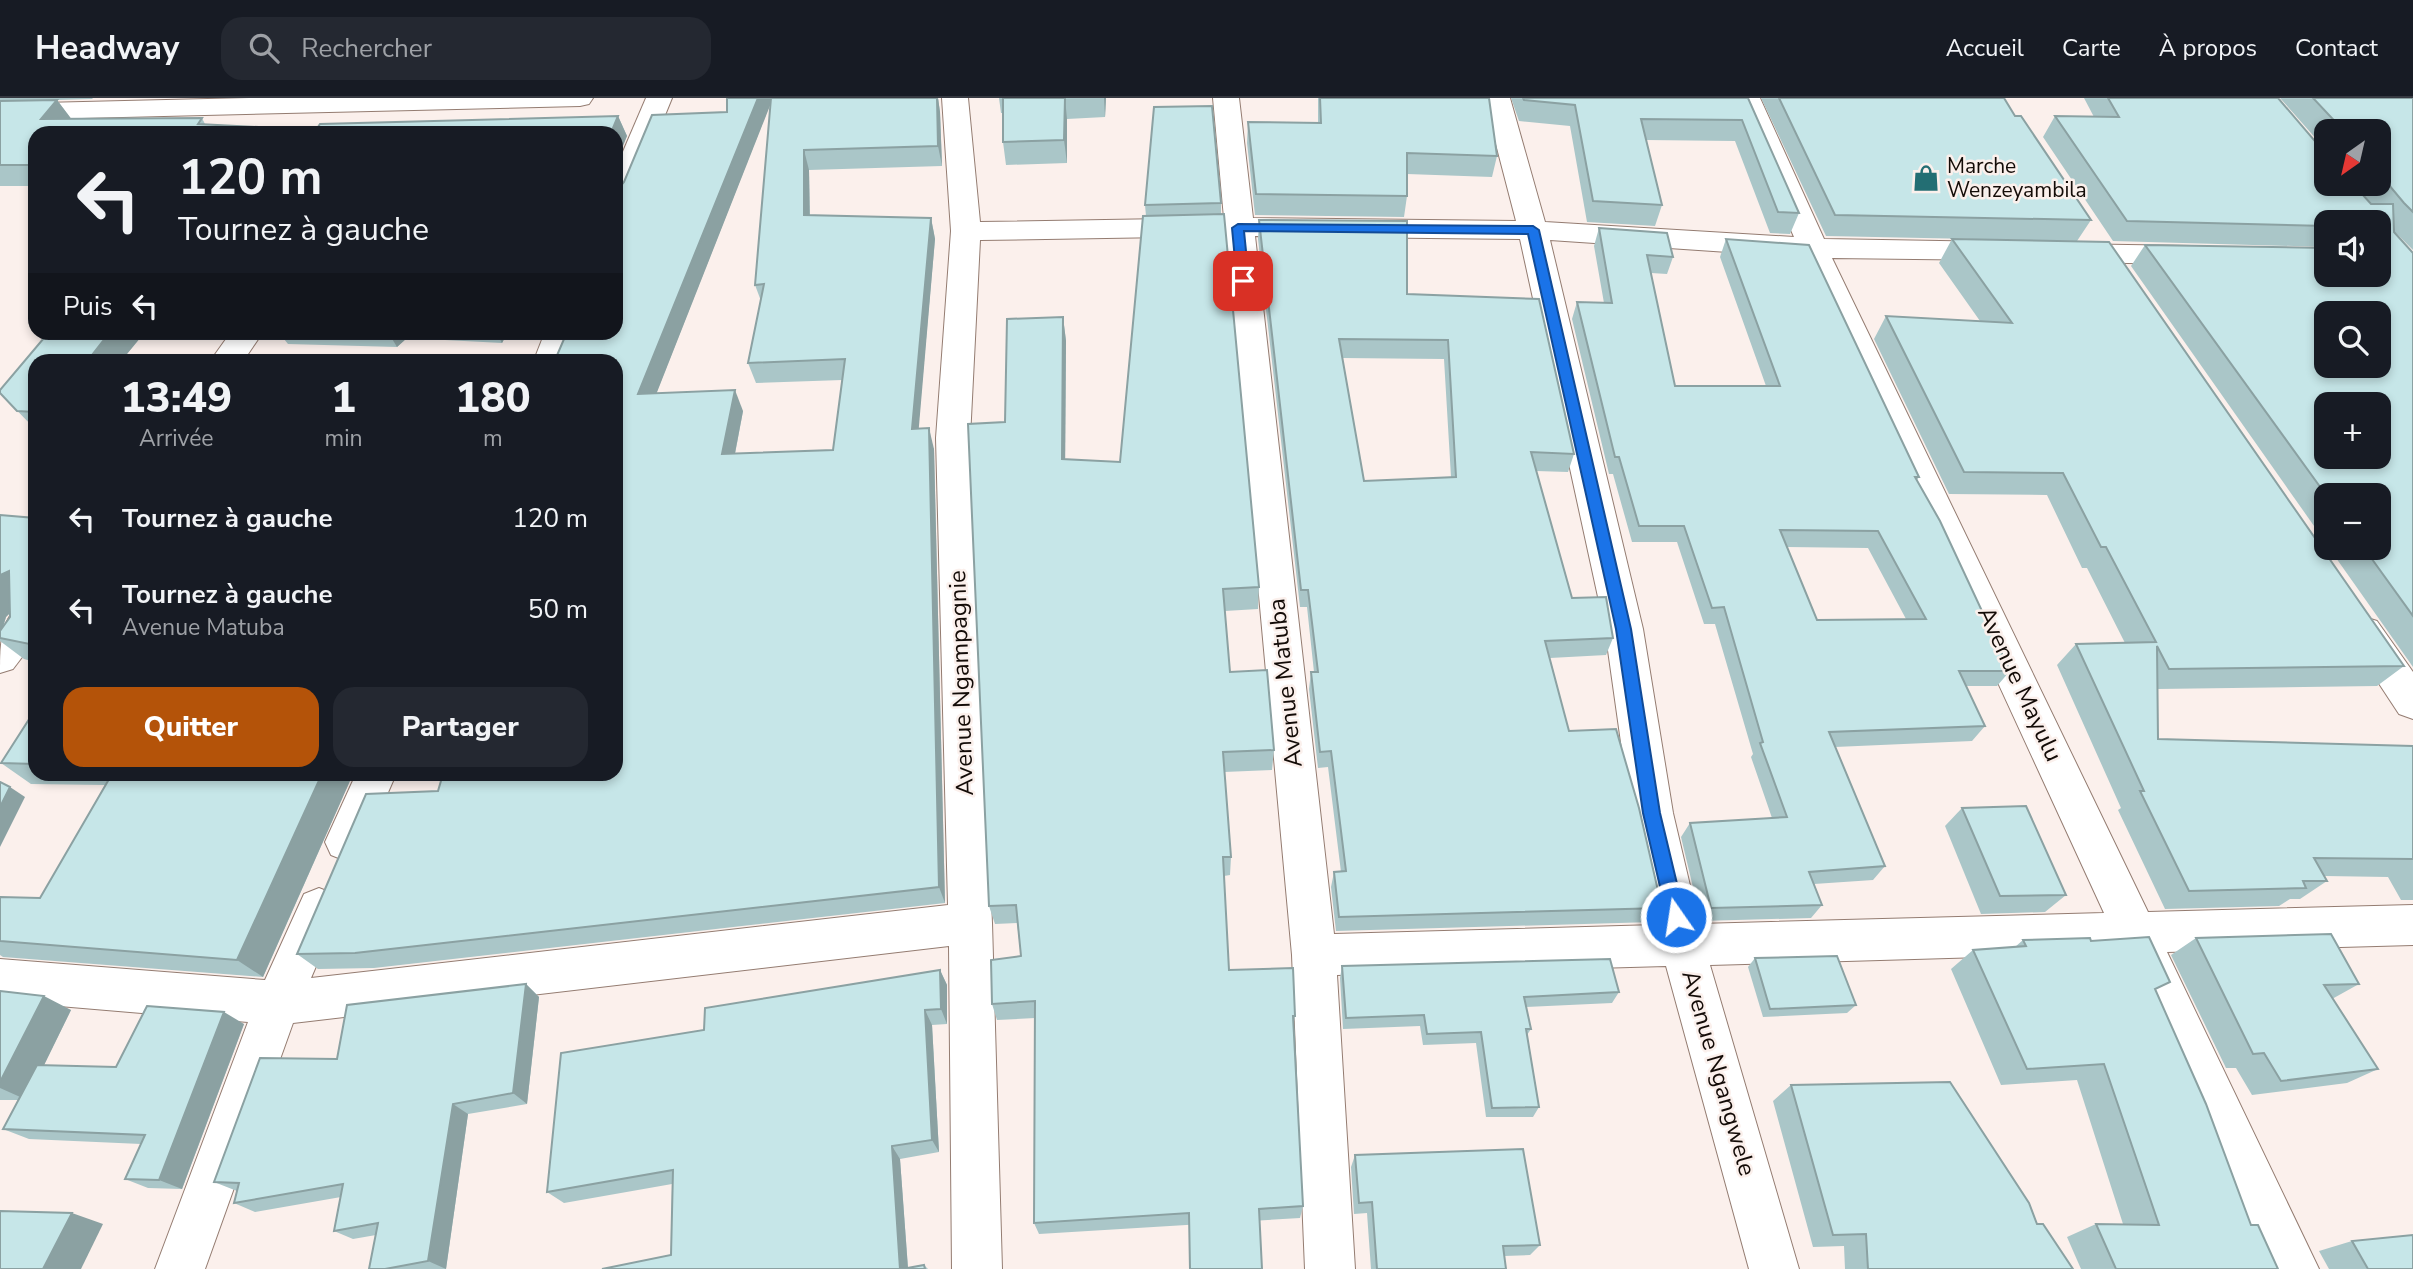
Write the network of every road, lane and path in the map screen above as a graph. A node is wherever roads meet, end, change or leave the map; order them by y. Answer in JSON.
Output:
{"nodes":[{"id":1,"x":580,"y":98,"type":"edge"},
{"id":2,"x":659,"y":98,"type":"edge"},
{"id":3,"x":955,"y":98,"type":"edge"},
{"id":4,"x":1226,"y":98,"type":"edge"},
{"id":5,"x":1497,"y":98,"type":"edge"},
{"id":6,"x":1747,"y":98,"type":"edge"},
{"id":7,"x":402,"y":108,"type":"edge"},
{"id":8,"x":0,"y":112,"type":"edge"},
{"id":9,"x":623,"y":184,"type":"edge"},
{"id":10,"x":2081,"y":220,"type":"edge"},
{"id":11,"x":1238,"y":228,"type":"junction"},
{"id":12,"x":1533,"y":230,"type":"junction"},
{"id":13,"x":966,"y":231,"type":"junction"},
{"id":14,"x":1813,"y":248,"type":"junction"},
{"id":15,"x":2103,"y":253,"type":"junction"},
{"id":16,"x":2214,"y":256,"type":"edge"},
{"id":17,"x":2126,"y":287,"type":"edge"},
{"id":18,"x":2343,"y":602,"type":"edge"},
{"id":19,"x":28,"y":621,"type":"edge"},
{"id":20,"x":0,"y":658,"type":"edge"},
{"id":21,"x":2413,"y":703,"type":"edge"},
{"id":22,"x":373,"y":781,"type":"edge"},
{"id":23,"x":970,"y":923,"type":"junction"},
{"id":24,"x":2413,"y":925,"type":"edge"},
{"id":25,"x":2138,"y":933,"type":"junction"},
{"id":26,"x":1682,"y":943,"type":"junction"},
{"id":27,"x":1314,"y":955,"type":"junction"},
{"id":28,"x":0,"y":980,"type":"edge"},
{"id":29,"x":278,"y":1003,"type":"junction"},
{"id":30,"x":180,"y":1269,"type":"edge"},
{"id":31,"x":977,"y":1269,"type":"edge"},
{"id":32,"x":1330,"y":1269,"type":"edge"},
{"id":33,"x":1774,"y":1269,"type":"edge"},
{"id":34,"x":2294,"y":1269,"type":"edge"}],
"edges":[{"from":1,"to":7,"type":"street"},
{"from":2,"to":9,"type":"street"},
{"from":3,"to":13,"type":"street","name":"Avenue Ngampagnie"},
{"from":4,"to":11,"type":"street","name":"Avenue Matuba"},
{"from":5,"to":12,"type":"street","name":"Avenue Ngangwele"},
{"from":6,"to":14,"type":"street","name":"Avenue Mayulu"},
{"from":7,"to":8,"type":"street"},
{"from":10,"to":15,"type":"street"},
{"from":11,"to":12,"type":"street"},
{"from":11,"to":13,"type":"street"},
{"from":11,"to":27,"type":"street","name":"Avenue Matuba"},
{"from":12,"to":14,"type":"street"},
{"from":12,"to":26,"type":"street","name":"Avenue Ngangwele"},
{"from":13,"to":23,"type":"street","name":"Avenue Ngampagnie"},
{"from":14,"to":15,"type":"street"},
{"from":14,"to":25,"type":"street","name":"Avenue Mayulu"},
{"from":15,"to":16,"type":"street"},
{"from":15,"to":17,"type":"street"},
{"from":18,"to":21,"type":"street"},
{"from":19,"to":20,"type":"street"},
{"from":22,"to":29,"type":"street"},
{"from":23,"to":29,"type":"street"},
{"from":23,"to":31,"type":"street","name":"Avenue Ngampagnie"},
{"from":24,"to":25,"type":"street"},
{"from":25,"to":26,"type":"street"},
{"from":25,"to":34,"type":"street","name":"Avenue Mayulu"},
{"from":26,"to":27,"type":"street"},
{"from":26,"to":33,"type":"street","name":"Avenue Ngangwele"},
{"from":27,"to":32,"type":"street","name":"Avenue Matuba"},
{"from":28,"to":29,"type":"street"},
{"from":29,"to":30,"type":"street"}]}
